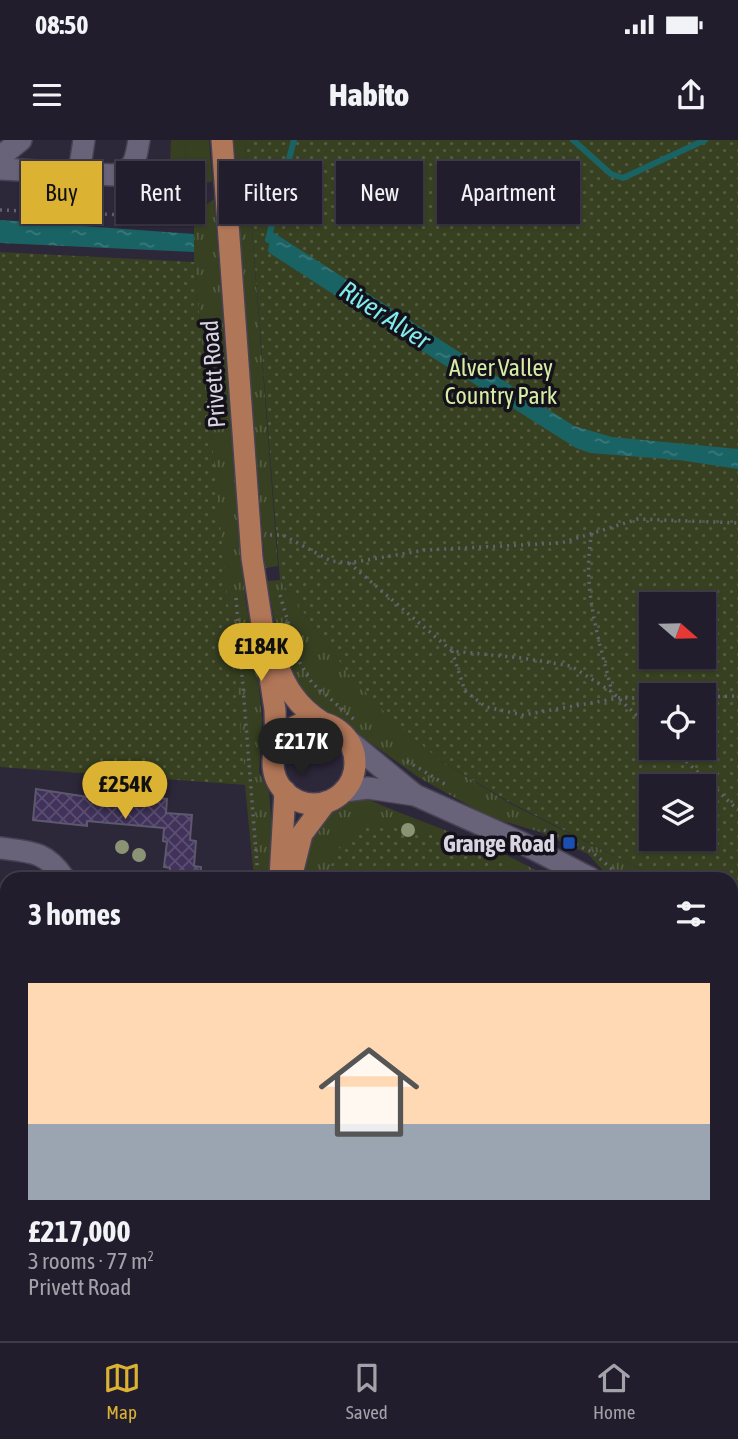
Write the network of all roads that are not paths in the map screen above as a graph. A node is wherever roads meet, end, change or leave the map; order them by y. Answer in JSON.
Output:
{"nodes":[{"id":1,"x":21,"y":140,"type":"edge"},
{"id":2,"x":84,"y":140,"type":"edge"},
{"id":3,"x":139,"y":140,"type":"edge"},
{"id":4,"x":222,"y":140,"type":"edge"},
{"id":5,"x":0,"y":157,"type":"edge"},
{"id":6,"x":81,"y":161,"type":"edge"},
{"id":7,"x":0,"y":169,"type":"edge"},
{"id":8,"x":21,"y":170,"type":"edge"},
{"id":9,"x":102,"y":174,"type":"edge"},
{"id":10,"x":258,"y":604,"type":"junction"},
{"id":11,"x":322,"y":722,"type":"junction"},
{"id":12,"x":355,"y":733,"type":"junction"},
{"id":13,"x":276,"y":746,"type":"junction"},
{"id":14,"x":285,"y":791,"type":"junction"},
{"id":15,"x":415,"y":795,"type":"junction"},
{"id":16,"x":335,"y":797,"type":"junction"},
{"id":17,"x":0,"y":848,"type":"edge"},
{"id":18,"x":60,"y":872,"type":"edge"},
{"id":19,"x":280,"y":872,"type":"edge"},
{"id":20,"x":292,"y":872,"type":"edge"},
{"id":21,"x":578,"y":872,"type":"edge"}],
"edges":[{"from":1,"to":5,"type":"street"},
{"from":2,"to":6,"type":"street"},
{"from":3,"to":9,"type":"street"},
{"from":4,"to":10,"type":"main road","name":"Privett Road"},
{"from":7,"to":8,"type":"street"},
{"from":10,"to":11,"type":"main road","name":"Privett Road"},
{"from":10,"to":13,"type":"main road","name":"Privett Road"},
{"from":11,"to":12,"type":"main road"},
{"from":11,"to":13,"type":"main road"},
{"from":12,"to":15,"type":"street"},
{"from":12,"to":16,"type":"main road"},
{"from":13,"to":14,"type":"main road"},
{"from":14,"to":16,"type":"main road"},
{"from":14,"to":19,"type":"main road"},
{"from":15,"to":16,"type":"street"},
{"from":15,"to":21,"type":"street"},
{"from":16,"to":20,"type":"main road"},
{"from":17,"to":18,"type":"street"}]}
